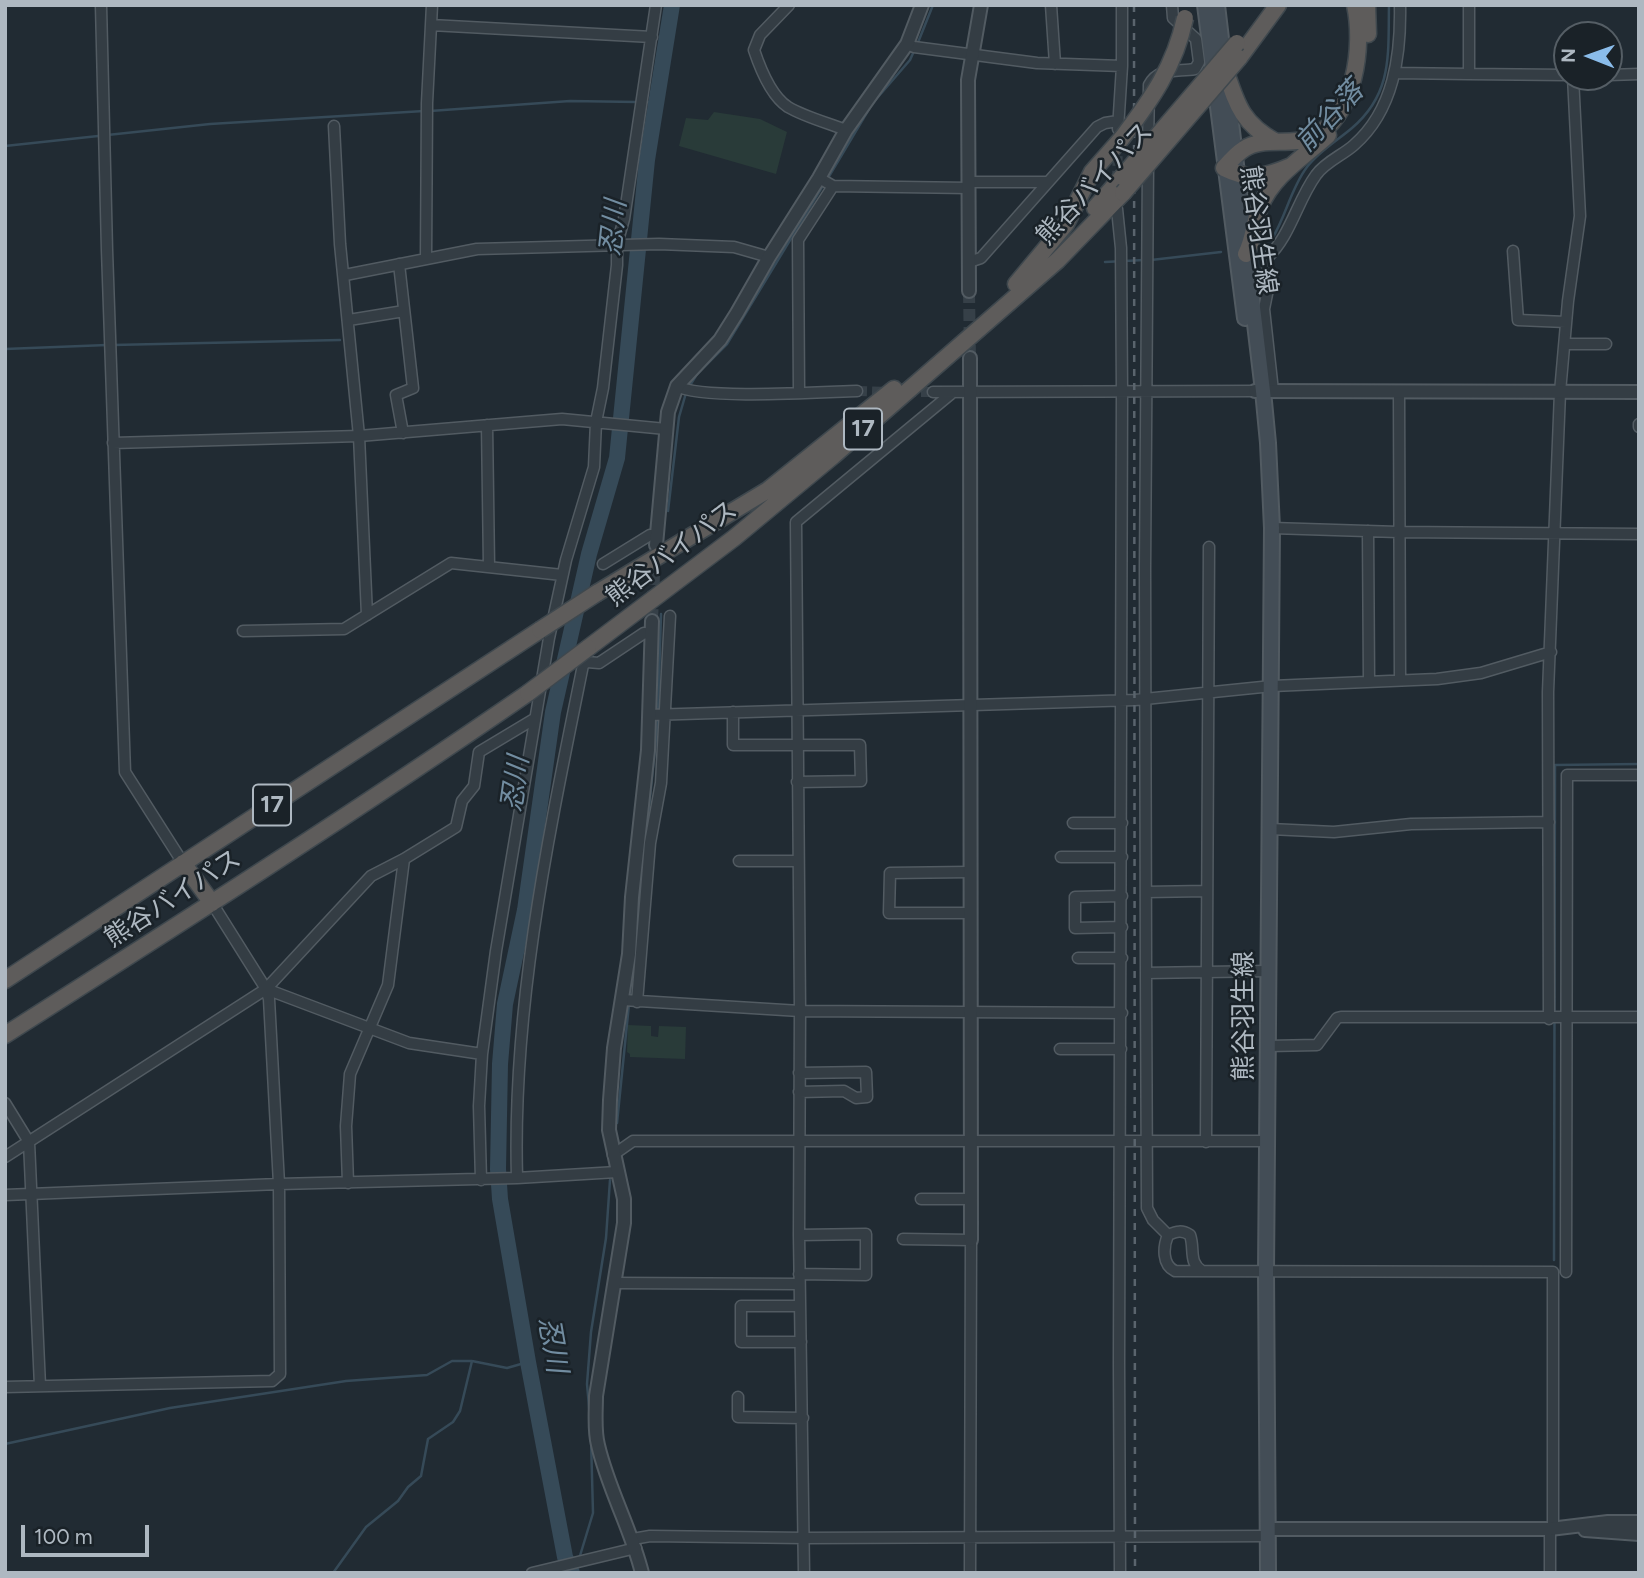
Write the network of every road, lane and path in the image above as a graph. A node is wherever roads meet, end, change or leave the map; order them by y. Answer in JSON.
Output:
{"nodes":[{"id":1,"x":102,"y":5,"type":"edge"},
{"id":2,"x":432,"y":5,"type":"edge"},
{"id":3,"x":656,"y":5,"type":"edge"},
{"id":4,"x":789,"y":5,"type":"edge"},
{"id":5,"x":922,"y":5,"type":"edge"},
{"id":6,"x":981,"y":5,"type":"edge"},
{"id":7,"x":1051,"y":5,"type":"edge"},
{"id":8,"x":1122,"y":5,"type":"edge"},
{"id":9,"x":1172,"y":5,"type":"edge"},
{"id":10,"x":1205,"y":5,"type":"edge"},
{"id":11,"x":1217,"y":5,"type":"edge"},
{"id":12,"x":1265,"y":5,"type":"edge"},
{"id":13,"x":1279,"y":5,"type":"edge"},
{"id":14,"x":1355,"y":5,"type":"edge"},
{"id":15,"x":1367,"y":5,"type":"edge"},
{"id":16,"x":1400,"y":5,"type":"edge"},
{"id":17,"x":1469,"y":5,"type":"edge"},
{"id":18,"x":1186,"y":12,"type":"edge"},
{"id":19,"x":431,"y":25,"type":"junction"},
{"id":20,"x":652,"y":37,"type":"junction"},
{"id":21,"x":907,"y":44,"type":"junction"},
{"id":22,"x":1233,"y":55,"type":"junction"},
{"id":23,"x":971,"y":56,"type":"junction"},
{"id":24,"x":1055,"y":64,"type":"junction"},
{"id":25,"x":1122,"y":65,"type":"junction"},
{"id":26,"x":1395,"y":73,"type":"junction"},
{"id":27,"x":1469,"y":74,"type":"junction"},
{"id":28,"x":1553,"y":75,"type":"edge"},
{"id":29,"x":1574,"y":91,"type":"edge"},
{"id":30,"x":334,"y":126,"type":"dead end"},
{"id":31,"x":1119,"y":129,"type":"junction"},
{"id":32,"x":846,"y":130,"type":"junction"},
{"id":33,"x":1278,"y":143,"type":"junction"},
{"id":34,"x":1231,"y":166,"type":"junction"},
{"id":35,"x":1291,"y":166,"type":"junction"},
{"id":36,"x":826,"y":182,"type":"junction"},
{"id":37,"x":1048,"y":182,"type":"junction"},
{"id":38,"x":969,"y":185,"type":"junction"},
{"id":39,"x":1123,"y":185,"type":"junction"},
{"id":40,"x":1117,"y":209,"type":"dead end"},
{"id":41,"x":620,"y":244,"type":"junction"},
{"id":42,"x":1513,"y":251,"type":"dead end"},
{"id":43,"x":1247,"y":254,"type":"junction"},
{"id":44,"x":769,"y":257,"type":"junction"},
{"id":45,"x":426,"y":259,"type":"junction"},
{"id":46,"x":969,"y":262,"type":"junction"},
{"id":47,"x":399,"y":264,"type":"junction"},
{"id":48,"x":345,"y":275,"type":"junction"},
{"id":49,"x":1016,"y":284,"type":"junction"},
{"id":50,"x":969,"y":291,"type":"tunnel mouth"},
{"id":51,"x":404,"y":311,"type":"junction"},
{"id":52,"x":349,"y":320,"type":"junction"},
{"id":53,"x":1566,"y":322,"type":"junction"},
{"id":54,"x":1565,"y":344,"type":"junction"},
{"id":55,"x":1606,"y":344,"type":"dead end"},
{"id":56,"x":970,"y":358,"type":"tunnel mouth"},
{"id":57,"x":681,"y":389,"type":"junction"},
{"id":58,"x":857,"y":391,"type":"tunnel mouth"},
{"id":59,"x":970,"y":391,"type":"junction"},
{"id":60,"x":1264,"y":391,"type":"junction"},
{"id":61,"x":799,"y":392,"type":"junction"},
{"id":62,"x":933,"y":392,"type":"tunnel mouth"},
{"id":63,"x":1122,"y":392,"type":"junction"},
{"id":64,"x":1146,"y":392,"type":"junction"},
{"id":65,"x":1560,"y":392,"type":"junction"},
{"id":66,"x":1639,"y":392,"type":"edge"},
{"id":67,"x":952,"y":393,"type":"junction"},
{"id":68,"x":1399,"y":393,"type":"junction"},
{"id":69,"x":599,"y":423,"type":"junction"},
{"id":70,"x":487,"y":425,"type":"junction"},
{"id":71,"x":666,"y":429,"type":"junction"},
{"id":72,"x":403,"y":433,"type":"junction"},
{"id":73,"x":359,"y":436,"type":"junction"},
{"id":74,"x":113,"y":443,"type":"junction"},
{"id":75,"x":1272,"y":528,"type":"junction"},
{"id":76,"x":1368,"y":531,"type":"junction"},
{"id":77,"x":1398,"y":532,"type":"junction"},
{"id":78,"x":1555,"y":532,"type":"junction"},
{"id":79,"x":1639,"y":534,"type":"edge"},
{"id":80,"x":656,"y":540,"type":"joint"},
{"id":81,"x":1209,"y":547,"type":"dead end"},
{"id":82,"x":604,"y":564,"type":"dead end"},
{"id":83,"x":489,"y":566,"type":"junction"},
{"id":84,"x":562,"y":575,"type":"junction"},
{"id":85,"x":368,"y":615,"type":"junction"},
{"id":86,"x":670,"y":616,"type":"dead end"},
{"id":87,"x":652,"y":621,"type":"tunnel mouth"},
{"id":88,"x":243,"y":631,"type":"dead end"},
{"id":89,"x":651,"y":634,"type":"junction"},
{"id":90,"x":1551,"y":652,"type":"junction"},
{"id":91,"x":1400,"y":680,"type":"junction"},
{"id":92,"x":1370,"y":682,"type":"junction"},
{"id":93,"x":1272,"y":686,"type":"junction"},
{"id":94,"x":1207,"y":692,"type":"junction"},
{"id":95,"x":1146,"y":699,"type":"junction"},
{"id":96,"x":1121,"y":701,"type":"junction"},
{"id":97,"x":971,"y":705,"type":"junction"},
{"id":98,"x":796,"y":710,"type":"junction"},
{"id":99,"x":733,"y":712,"type":"junction"},
{"id":100,"x":657,"y":715,"type":"junction"},
{"id":101,"x":534,"y":719,"type":"junction"},
{"id":102,"x":796,"y":745,"type":"junction"},
{"id":103,"x":1639,"y":775,"type":"edge"},
{"id":104,"x":797,"y":782,"type":"junction"},
{"id":105,"x":1549,"y":822,"type":"junction"},
{"id":106,"x":1073,"y":823,"type":"dead end"},
{"id":107,"x":1122,"y":823,"type":"junction"},
{"id":108,"x":1270,"y":829,"type":"junction"},
{"id":109,"x":1122,"y":857,"type":"junction"},
{"id":110,"x":1061,"y":858,"type":"dead end"},
{"id":111,"x":404,"y":859,"type":"junction"},
{"id":112,"x":739,"y":861,"type":"dead end"},
{"id":113,"x":798,"y":861,"type":"junction"},
{"id":114,"x":183,"y":863,"type":"junction"},
{"id":115,"x":969,"y":872,"type":"junction"},
{"id":116,"x":1206,"y":891,"type":"junction"},
{"id":117,"x":1146,"y":892,"type":"junction"},
{"id":118,"x":1122,"y":896,"type":"junction"},
{"id":119,"x":212,"y":903,"type":"junction"},
{"id":120,"x":969,"y":913,"type":"junction"},
{"id":121,"x":1122,"y":927,"type":"junction"},
{"id":122,"x":1078,"y":958,"type":"dead end"},
{"id":123,"x":1122,"y":958,"type":"junction"},
{"id":124,"x":1268,"y":971,"type":"junction"},
{"id":125,"x":1208,"y":972,"type":"junction"},
{"id":126,"x":1146,"y":973,"type":"junction"},
{"id":127,"x":5,"y":980,"type":"edge"},
{"id":128,"x":266,"y":989,"type":"junction"},
{"id":129,"x":629,"y":1001,"type":"junction"},
{"id":130,"x":969,"y":1010,"type":"junction"},
{"id":131,"x":800,"y":1011,"type":"junction"},
{"id":132,"x":1122,"y":1013,"type":"junction"},
{"id":133,"x":1639,"y":1017,"type":"edge"},
{"id":134,"x":1549,"y":1018,"type":"junction"},
{"id":135,"x":1565,"y":1019,"type":"junction"},
{"id":136,"x":371,"y":1030,"type":"junction"},
{"id":137,"x":5,"y":1035,"type":"edge"},
{"id":138,"x":1268,"y":1046,"type":"junction"},
{"id":139,"x":1060,"y":1049,"type":"dead end"},
{"id":140,"x":1121,"y":1049,"type":"junction"},
{"id":141,"x":482,"y":1054,"type":"junction"},
{"id":142,"x":799,"y":1073,"type":"junction"},
{"id":143,"x":799,"y":1092,"type":"junction"},
{"id":144,"x":5,"y":1103,"type":"edge"},
{"id":145,"x":1121,"y":1140,"type":"junction"},
{"id":146,"x":1147,"y":1140,"type":"junction"},
{"id":147,"x":799,"y":1141,"type":"junction"},
{"id":148,"x":1268,"y":1141,"type":"junction"},
{"id":149,"x":29,"y":1142,"type":"junction"},
{"id":150,"x":971,"y":1142,"type":"junction"},
{"id":151,"x":1206,"y":1142,"type":"junction"},
{"id":152,"x":613,"y":1155,"type":"junction"},
{"id":153,"x":5,"y":1157,"type":"edge"},
{"id":154,"x":617,"y":1172,"type":"junction"},
{"id":155,"x":517,"y":1178,"type":"junction"},
{"id":156,"x":481,"y":1180,"type":"junction"},
{"id":157,"x":348,"y":1183,"type":"junction"},
{"id":158,"x":279,"y":1184,"type":"junction"},
{"id":159,"x":5,"y":1195,"type":"edge"},
{"id":160,"x":33,"y":1195,"type":"junction"},
{"id":161,"x":921,"y":1199,"type":"dead end"},
{"id":162,"x":971,"y":1199,"type":"junction"},
{"id":163,"x":799,"y":1235,"type":"junction"},
{"id":164,"x":1168,"y":1235,"type":"junction"},
{"id":165,"x":903,"y":1239,"type":"dead end"},
{"id":166,"x":971,"y":1240,"type":"junction"},
{"id":167,"x":1202,"y":1271,"type":"junction"},
{"id":168,"x":1266,"y":1271,"type":"junction"},
{"id":169,"x":1566,"y":1272,"type":"dead end"},
{"id":170,"x":799,"y":1279,"type":"junction"},
{"id":171,"x":614,"y":1283,"type":"junction"},
{"id":172,"x":800,"y":1306,"type":"junction"},
{"id":173,"x":801,"y":1342,"type":"junction"},
{"id":174,"x":40,"y":1386,"type":"junction"},
{"id":175,"x":5,"y":1387,"type":"edge"},
{"id":176,"x":738,"y":1398,"type":"dead end"},
{"id":177,"x":803,"y":1418,"type":"junction"},
{"id":178,"x":1639,"y":1522,"type":"edge"},
{"id":179,"x":1570,"y":1528,"type":"junction"},
{"id":180,"x":1551,"y":1529,"type":"junction"},
{"id":181,"x":1268,"y":1533,"type":"junction"},
{"id":182,"x":1639,"y":1534,"type":"edge"},
{"id":183,"x":970,"y":1537,"type":"junction"},
{"id":184,"x":1120,"y":1537,"type":"junction"},
{"id":185,"x":804,"y":1538,"type":"junction"},
{"id":186,"x":634,"y":1543,"type":"junction"},
{"id":187,"x":557,"y":1569,"type":"edge"},
{"id":188,"x":532,"y":1573,"type":"edge"},
{"id":189,"x":642,"y":1573,"type":"edge"},
{"id":190,"x":804,"y":1573,"type":"edge"},
{"id":191,"x":970,"y":1573,"type":"edge"},
{"id":192,"x":1120,"y":1573,"type":"edge"},
{"id":193,"x":1268,"y":1573,"type":"edge"},
{"id":194,"x":1550,"y":1573,"type":"edge"}],
"edges":[{"from":1,"to":74,"type":"street"},
{"from":2,"to":19,"type":"street"},
{"from":3,"to":20,"type":"street"},
{"from":4,"to":32,"type":"street"},
{"from":5,"to":21,"type":"street"},
{"from":6,"to":23,"type":"street"},
{"from":7,"to":24,"type":"street"},
{"from":8,"to":25,"type":"street"},
{"from":9,"to":64,"type":"street"},
{"from":10,"to":34,"type":"main road","name":"熊谷羽生線"},
{"from":11,"to":22,"type":"main road","name":"熊谷羽生線"},
{"from":12,"to":22,"type":"highway","name":"熊谷バイパス","number":"17"},
{"from":13,"to":22,"type":"highway","name":"熊谷バイパス","number":"17"},
{"from":14,"to":33,"type":"highway"},
{"from":15,"to":35,"type":"highway"},
{"from":16,"to":26,"type":"street"},
{"from":17,"to":27,"type":"street"},
{"from":18,"to":31,"type":"highway","bridge":true},
{"from":19,"to":20,"type":"street"},
{"from":19,"to":45,"type":"street"},
{"from":20,"to":41,"type":"street"},
{"from":21,"to":23,"type":"street"},
{"from":21,"to":32,"type":"street"},
{"from":22,"to":33,"type":"highway"},
{"from":22,"to":34,"type":"main road","name":"熊谷羽生線"},
{"from":22,"to":39,"type":"highway","name":"熊谷バイパス","number":"17","bridge":true},
{"from":23,"to":24,"type":"street"},
{"from":23,"to":38,"type":"street"},
{"from":24,"to":25,"type":"street"},
{"from":25,"to":31,"type":"street"},
{"from":26,"to":27,"type":"street"},
{"from":26,"to":60,"type":"street"},
{"from":27,"to":28,"type":"street"},
{"from":29,"to":53,"type":"street"},
{"from":30,"to":48,"type":"street"},
{"from":31,"to":37,"type":"street"},
{"from":31,"to":49,"type":"highway"},
{"from":32,"to":36,"type":"street"},
{"from":33,"to":34,"type":"highway"},
{"from":34,"to":35,"type":"highway"},
{"from":34,"to":43,"type":"main road","name":"熊谷羽生線"},
{"from":34,"to":60,"type":"main road","name":"熊谷羽生線"},
{"from":35,"to":43,"type":"highway"},
{"from":36,"to":38,"type":"street"},
{"from":36,"to":44,"type":"street"},
{"from":36,"to":61,"type":"street"},
{"from":37,"to":38,"type":"street"},
{"from":37,"to":46,"type":"street"},
{"from":38,"to":46,"type":"street"},
{"from":39,"to":49,"type":"highway","name":"熊谷バイパス","number":"17"},
{"from":39,"to":119,"type":"highway","name":"熊谷バイパス","number":"17","bridge":true},
{"from":40,"to":63,"type":"street"},
{"from":41,"to":44,"type":"street"},
{"from":41,"to":45,"type":"street"},
{"from":41,"to":69,"type":"street"},
{"from":42,"to":53,"type":"street"},
{"from":43,"to":60,"type":"main road","name":"熊谷羽生線"},
{"from":44,"to":57,"type":"street"},
{"from":45,"to":47,"type":"street"},
{"from":46,"to":50,"type":"street"},
{"from":47,"to":48,"type":"street"},
{"from":47,"to":51,"type":"street"},
{"from":48,"to":52,"type":"street"},
{"from":49,"to":114,"type":"highway","name":"熊谷バイパス","number":"17","bridge":true},
{"from":51,"to":52,"type":"street"},
{"from":51,"to":72,"type":"street"},
{"from":52,"to":73,"type":"street"},
{"from":53,"to":54,"type":"street"},
{"from":54,"to":55,"type":"street"},
{"from":54,"to":65,"type":"street"},
{"from":56,"to":59,"type":"street"},
{"from":57,"to":61,"type":"street"},
{"from":57,"to":71,"type":"street"},
{"from":58,"to":61,"type":"street"},
{"from":59,"to":63,"type":"street"},
{"from":59,"to":67,"type":"street"},
{"from":59,"to":97,"type":"street"},
{"from":60,"to":64,"type":"street"},
{"from":60,"to":68,"type":"street"},
{"from":60,"to":75,"type":"main road","name":"熊谷羽生線"},
{"from":62,"to":67,"type":"street"},
{"from":63,"to":64,"type":"street"},
{"from":63,"to":96,"type":"street"},
{"from":64,"to":95,"type":"street"},
{"from":65,"to":66,"type":"street"},
{"from":65,"to":68,"type":"street"},
{"from":65,"to":78,"type":"street"},
{"from":67,"to":98,"type":"street"},
{"from":68,"to":77,"type":"street"},
{"from":69,"to":70,"type":"street"},
{"from":69,"to":71,"type":"street"},
{"from":69,"to":84,"type":"street"},
{"from":70,"to":72,"type":"street"},
{"from":70,"to":83,"type":"street"},
{"from":71,"to":80,"type":"street"},
{"from":72,"to":73,"type":"street"},
{"from":73,"to":74,"type":"street"},
{"from":73,"to":85,"type":"street"},
{"from":74,"to":114,"type":"street"},
{"from":75,"to":76,"type":"street"},
{"from":75,"to":93,"type":"main road","name":"熊谷羽生線"},
{"from":76,"to":77,"type":"street"},
{"from":76,"to":92,"type":"street"},
{"from":77,"to":78,"type":"street"},
{"from":77,"to":91,"type":"street"},
{"from":78,"to":79,"type":"street"},
{"from":78,"to":90,"type":"street"},
{"from":80,"to":82,"type":"street"},
{"from":81,"to":94,"type":"street"},
{"from":83,"to":84,"type":"street"},
{"from":83,"to":85,"type":"street"},
{"from":84,"to":101,"type":"street"},
{"from":85,"to":88,"type":"street"},
{"from":86,"to":100,"type":"street"},
{"from":87,"to":89,"type":"street"},
{"from":89,"to":100,"type":"street"},
{"from":89,"to":155,"type":"street"},
{"from":90,"to":91,"type":"street"},
{"from":90,"to":105,"type":"street"},
{"from":91,"to":92,"type":"street"},
{"from":92,"to":93,"type":"street"},
{"from":93,"to":94,"type":"street"},
{"from":93,"to":108,"type":"main road","name":"熊谷羽生線"},
{"from":94,"to":95,"type":"street"},
{"from":94,"to":116,"type":"street"},
{"from":95,"to":96,"type":"street"},
{"from":95,"to":117,"type":"street"},
{"from":96,"to":97,"type":"street"},
{"from":96,"to":107,"type":"street"},
{"from":97,"to":98,"type":"street"},
{"from":97,"to":115,"type":"street"},
{"from":98,"to":99,"type":"street"},
{"from":98,"to":102,"type":"street"},
{"from":99,"to":100,"type":"street"},
{"from":99,"to":102,"type":"street"},
{"from":100,"to":129,"type":"street"},
{"from":101,"to":111,"type":"street"},
{"from":101,"to":141,"type":"street"},
{"from":102,"to":104,"type":"street"},
{"from":102,"to":104,"type":"street"},
{"from":103,"to":135,"type":"street"},
{"from":104,"to":113,"type":"street"},
{"from":105,"to":108,"type":"street"},
{"from":105,"to":134,"type":"street"},
{"from":106,"to":107,"type":"street"},
{"from":107,"to":109,"type":"street"},
{"from":108,"to":124,"type":"main road","name":"熊谷羽生線"},
{"from":109,"to":110,"type":"street"},
{"from":109,"to":118,"type":"street"},
{"from":111,"to":128,"type":"street"},
{"from":111,"to":136,"type":"street"},
{"from":112,"to":113,"type":"street"},
{"from":113,"to":131,"type":"street"},
{"from":114,"to":119,"type":"highway"},
{"from":114,"to":127,"type":"highway","name":"熊谷バイパス","number":"17"},
{"from":115,"to":120,"type":"street"},
{"from":115,"to":120,"type":"street"},
{"from":116,"to":117,"type":"street"},
{"from":116,"to":125,"type":"street"},
{"from":117,"to":126,"type":"street"},
{"from":118,"to":121,"type":"street"},
{"from":118,"to":121,"type":"street"},
{"from":119,"to":128,"type":"street"},
{"from":119,"to":137,"type":"highway","name":"熊谷バイパス","number":"17"},
{"from":120,"to":130,"type":"street"},
{"from":121,"to":123,"type":"street"},
{"from":122,"to":123,"type":"street"},
{"from":123,"to":132,"type":"street"},
{"from":124,"to":125,"type":"street"},
{"from":124,"to":138,"type":"main road","name":"熊谷羽生線"},
{"from":125,"to":126,"type":"street"},
{"from":125,"to":151,"type":"street"},
{"from":126,"to":146,"type":"street"},
{"from":128,"to":136,"type":"street"},
{"from":128,"to":149,"type":"street"},
{"from":128,"to":158,"type":"street"},
{"from":129,"to":131,"type":"street"},
{"from":129,"to":152,"type":"street"},
{"from":130,"to":131,"type":"street"},
{"from":130,"to":132,"type":"street"},
{"from":130,"to":150,"type":"street"},
{"from":131,"to":142,"type":"street"},
{"from":132,"to":140,"type":"street"},
{"from":133,"to":135,"type":"street"},
{"from":134,"to":135,"type":"street"},
{"from":134,"to":138,"type":"street"},
{"from":135,"to":169,"type":"street"},
{"from":136,"to":141,"type":"street"},
{"from":136,"to":157,"type":"street"},
{"from":138,"to":148,"type":"main road","name":"熊谷羽生線"},
{"from":139,"to":140,"type":"street"},
{"from":140,"to":145,"type":"street"},
{"from":141,"to":156,"type":"street"},
{"from":142,"to":143,"type":"street"},
{"from":142,"to":143,"type":"street"},
{"from":143,"to":147,"type":"street"},
{"from":144,"to":149,"type":"street"},
{"from":145,"to":146,"type":"street"},
{"from":145,"to":150,"type":"street"},
{"from":145,"to":184,"type":"street"},
{"from":146,"to":151,"type":"street"},
{"from":146,"to":164,"type":"street"},
{"from":147,"to":150,"type":"street"},
{"from":147,"to":152,"type":"street"},
{"from":147,"to":163,"type":"street"},
{"from":148,"to":151,"type":"street"},
{"from":148,"to":168,"type":"main road","name":"熊谷羽生線"},
{"from":149,"to":153,"type":"street"},
{"from":149,"to":160,"type":"street"},
{"from":150,"to":162,"type":"street"},
{"from":152,"to":154,"type":"street"},
{"from":154,"to":155,"type":"street"},
{"from":154,"to":171,"type":"street"},
{"from":155,"to":156,"type":"street"},
{"from":156,"to":157,"type":"street"},
{"from":157,"to":158,"type":"street"},
{"from":158,"to":160,"type":"street"},
{"from":158,"to":174,"type":"street"},
{"from":159,"to":160,"type":"street"},
{"from":160,"to":174,"type":"street"},
{"from":161,"to":162,"type":"street"},
{"from":162,"to":166,"type":"street"},
{"from":163,"to":170,"type":"street"},
{"from":163,"to":170,"type":"street"},
{"from":164,"to":167,"type":"street"},
{"from":164,"to":167,"type":"street"},
{"from":165,"to":166,"type":"street"},
{"from":166,"to":183,"type":"street"},
{"from":167,"to":168,"type":"street"},
{"from":168,"to":180,"type":"street"},
{"from":168,"to":181,"type":"main road","name":"熊谷羽生線"},
{"from":170,"to":171,"type":"street"},
{"from":170,"to":172,"type":"street"},
{"from":171,"to":186,"type":"street"},
{"from":172,"to":173,"type":"street"},
{"from":172,"to":173,"type":"street"},
{"from":173,"to":177,"type":"street"},
{"from":174,"to":175,"type":"street"},
{"from":176,"to":177,"type":"street"},
{"from":177,"to":185,"type":"street"},
{"from":178,"to":179,"type":"street"},
{"from":179,"to":180,"type":"street"},
{"from":179,"to":182,"type":"street"},
{"from":180,"to":181,"type":"street"},
{"from":180,"to":194,"type":"street"},
{"from":181,"to":184,"type":"street"},
{"from":181,"to":193,"type":"main road","name":"熊谷羽生線"},
{"from":183,"to":184,"type":"street"},
{"from":183,"to":185,"type":"street"},
{"from":183,"to":191,"type":"street"},
{"from":184,"to":192,"type":"street"},
{"from":185,"to":186,"type":"street"},
{"from":185,"to":190,"type":"street"},
{"from":186,"to":187,"type":"street"},
{"from":186,"to":189,"type":"street"},
{"from":187,"to":188,"type":"street"}]}
